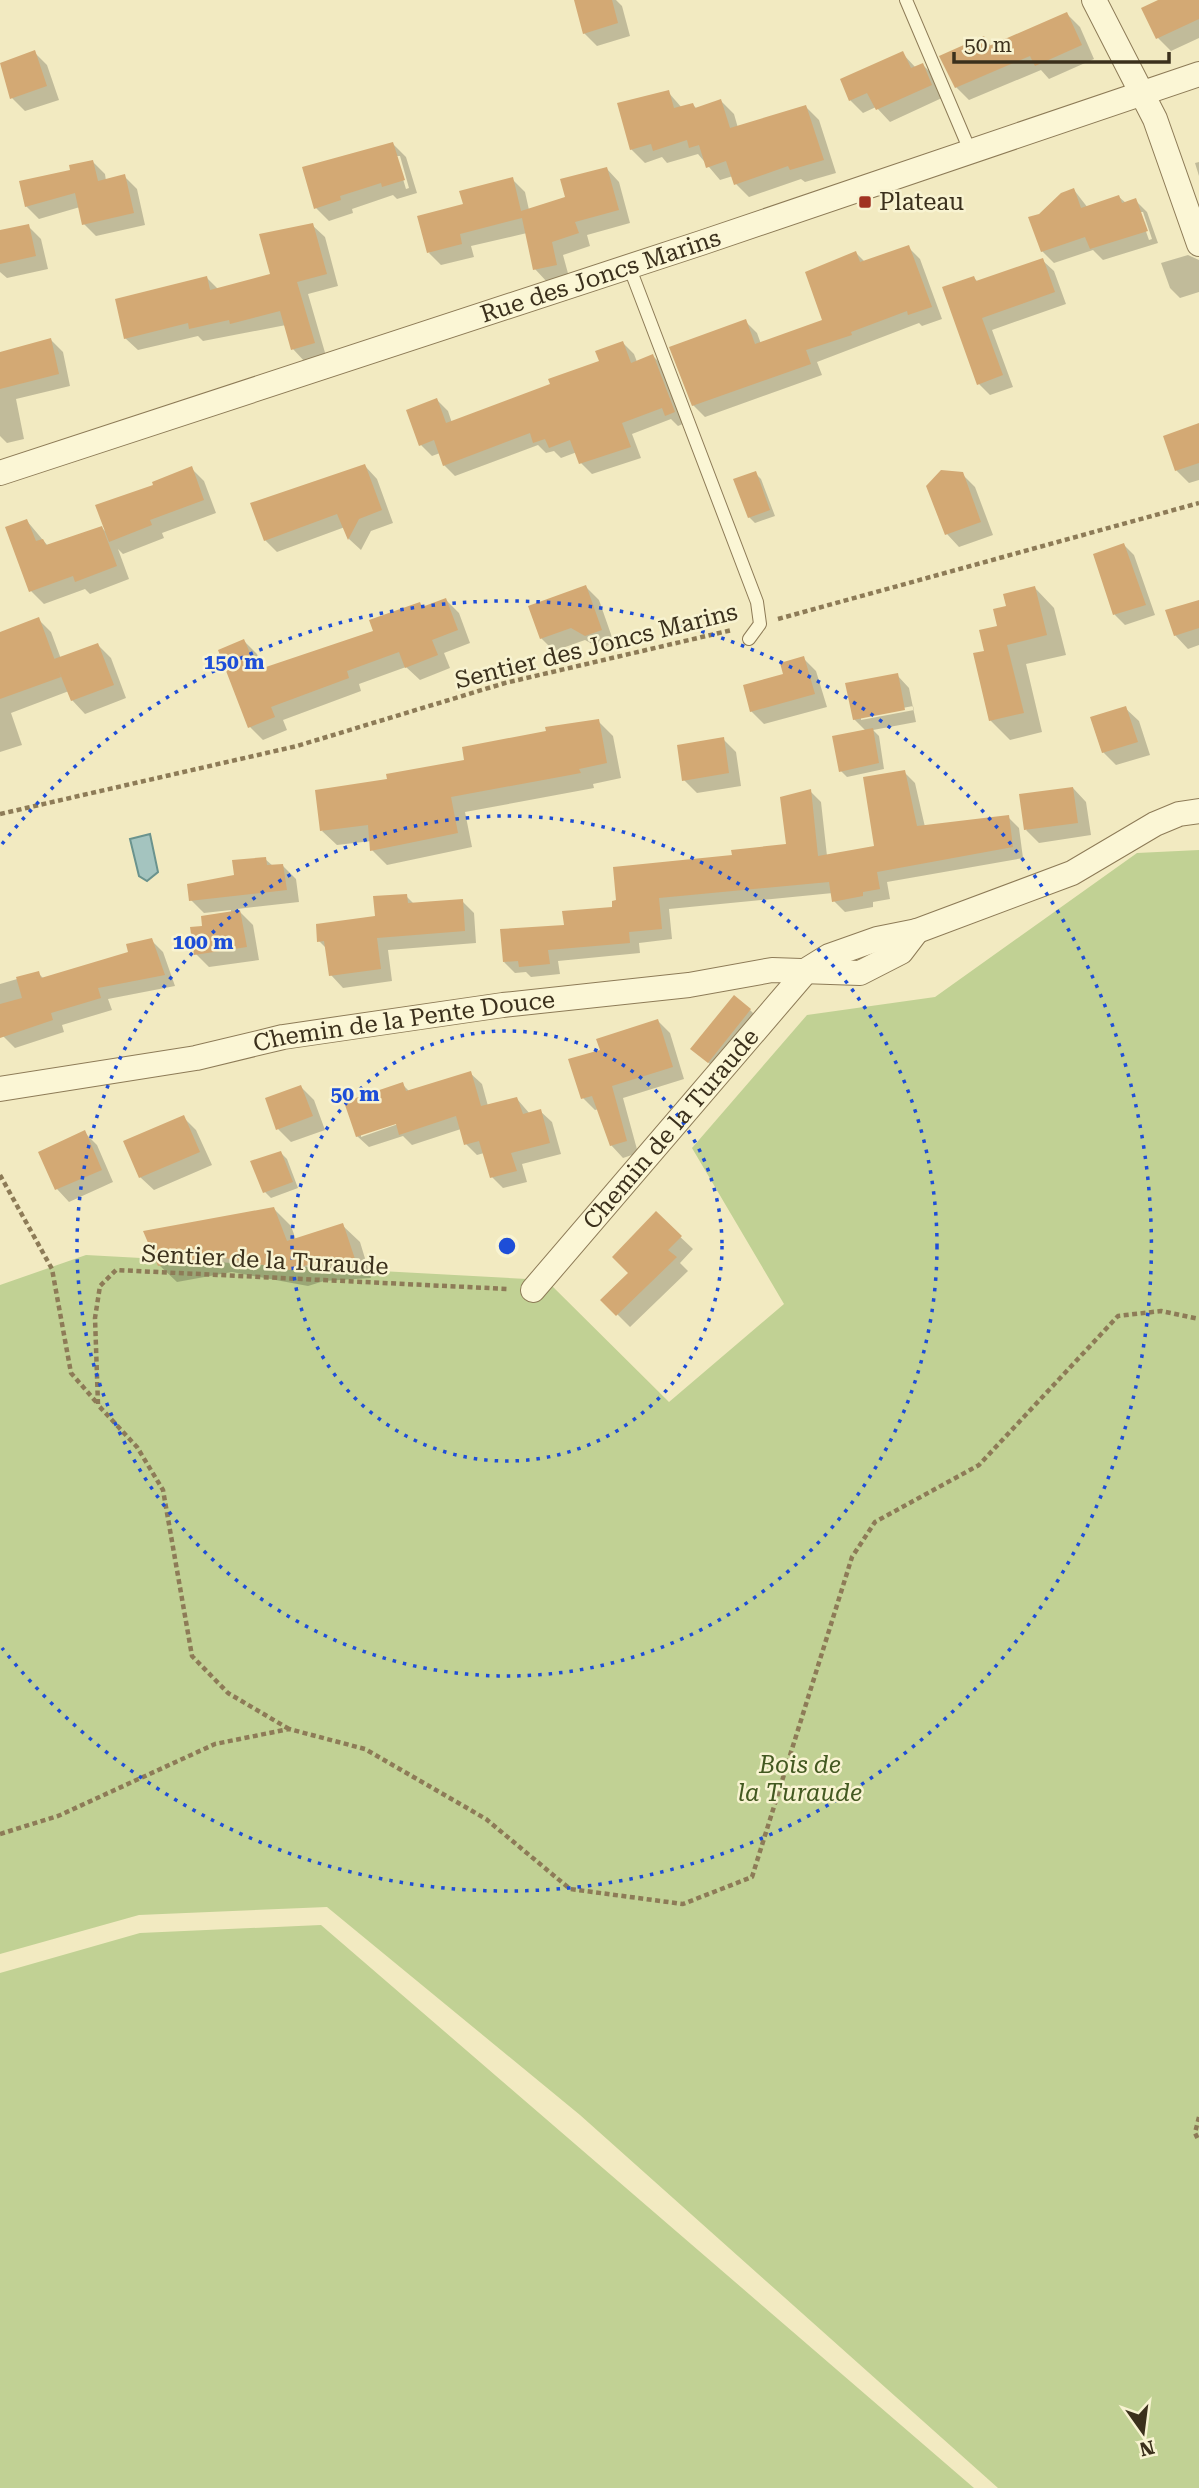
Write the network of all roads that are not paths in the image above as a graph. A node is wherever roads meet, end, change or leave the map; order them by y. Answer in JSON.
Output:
{"nodes":[{"id":1,"x":906,"y":0,"type":"edge"},
{"id":2,"x":1094,"y":0,"type":"edge"},
{"id":3,"x":1199,"y":75,"type":"edge"},
{"id":4,"x":1143,"y":94,"type":"junction"},
{"id":5,"x":971,"y":153,"type":"junction"},
{"id":6,"x":1199,"y":244,"type":"edge"},
{"id":7,"x":629,"y":266,"type":"junction"},
{"id":8,"x":0,"y":473,"type":"edge"},
{"id":9,"x":749,"y":639,"type":"dead end"},
{"id":10,"x":1199,"y":811,"type":"edge"},
{"id":11,"x":808,"y":969,"type":"junction"},
{"id":12,"x":0,"y":1089,"type":"edge"},
{"id":13,"x":533,"y":1290,"type":"road end"}],
"edges":[{"from":1,"to":5,"type":"lane"},
{"from":2,"to":4,"type":"street"},
{"from":3,"to":4,"type":"street","name":"Rue des Joncs Marins"},
{"from":4,"to":5,"type":"street","name":"Rue des Joncs Marins"},
{"from":4,"to":6,"type":"street"},
{"from":5,"to":7,"type":"street","name":"Rue des Joncs Marins"},
{"from":7,"to":8,"type":"street","name":"Rue des Joncs Marins"},
{"from":7,"to":9,"type":"lane"},
{"from":10,"to":11,"type":"street","name":"Chemin de la Turaude"},
{"from":11,"to":12,"type":"street","name":"Chemin de la Pente Douce"},
{"from":11,"to":13,"type":"street","name":"Chemin de la Turaude"}]}
